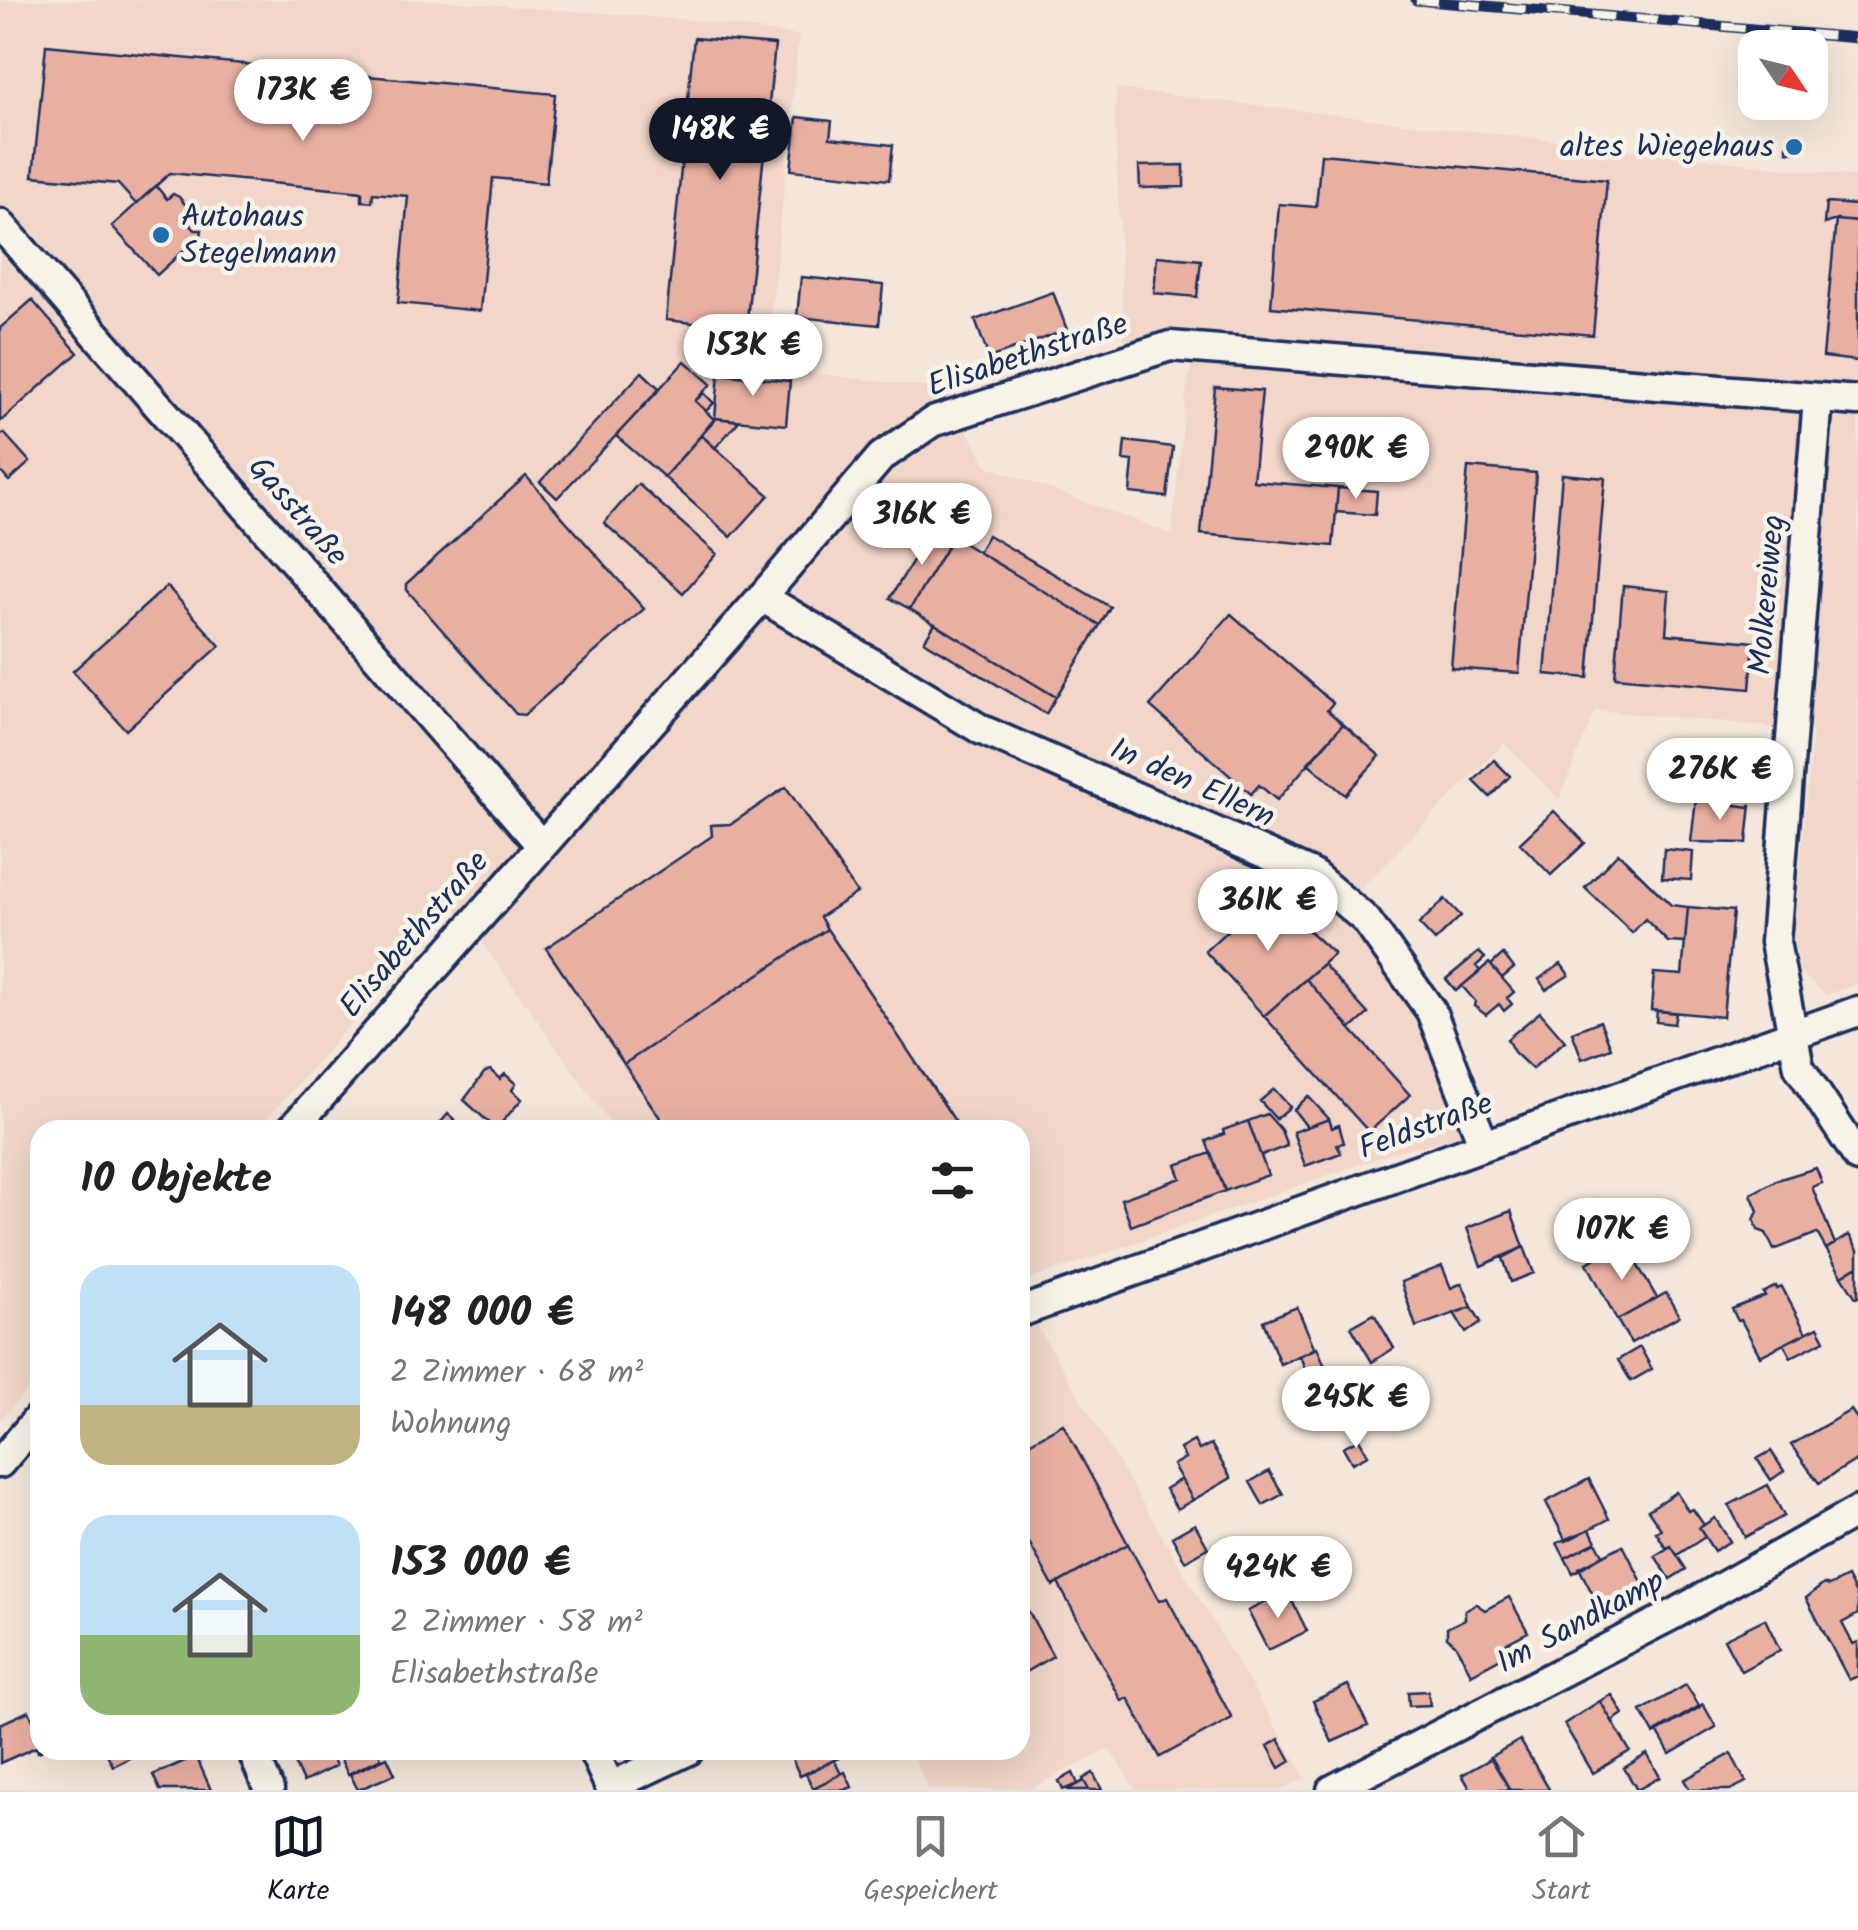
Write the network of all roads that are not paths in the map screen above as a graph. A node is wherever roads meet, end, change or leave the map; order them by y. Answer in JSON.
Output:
{"nodes":[{"id":1,"x":0,"y":224,"type":"edge"},
{"id":2,"x":1818,"y":398,"type":"junction"},
{"id":3,"x":1858,"y":402,"type":"edge"},
{"id":4,"x":762,"y":597,"type":"junction"},
{"id":5,"x":541,"y":846,"type":"junction"},
{"id":6,"x":1858,"y":1012,"type":"edge"},
{"id":7,"x":1791,"y":1036,"type":"junction"},
{"id":8,"x":300,"y":1120,"type":"edge"},
{"id":9,"x":1483,"y":1144,"type":"junction"},
{"id":10,"x":1858,"y":1156,"type":"edge"},
{"id":11,"x":1030,"y":1308,"type":"edge"},
{"id":12,"x":30,"y":1428,"type":"edge"},
{"id":13,"x":0,"y":1462,"type":"edge"},
{"id":14,"x":1858,"y":1511,"type":"edge"},
{"id":15,"x":256,"y":1760,"type":"edge"},
{"id":16,"x":597,"y":1760,"type":"edge"},
{"id":17,"x":668,"y":1760,"type":"edge"},
{"id":18,"x":608,"y":1789,"type":"edge"},
{"id":19,"x":270,"y":1790,"type":"edge"},
{"id":20,"x":1332,"y":1790,"type":"edge"}],
"edges":[{"from":1,"to":5,"type":"street","name":"Gasstraße"},
{"from":2,"to":3,"type":"street","name":"Elisabethstraße"},
{"from":2,"to":4,"type":"street","name":"Elisabethstraße"},
{"from":2,"to":7,"type":"street","name":"Molkereiweg"},
{"from":4,"to":5,"type":"street","name":"Elisabethstraße"},
{"from":4,"to":9,"type":"street","name":"In den Ellern"},
{"from":5,"to":8,"type":"street","name":"Elisabethstraße"},
{"from":6,"to":7,"type":"street","name":"Feldstraße"},
{"from":7,"to":9,"type":"street","name":"Feldstraße"},
{"from":7,"to":10,"type":"street","name":"Molkereiweg"},
{"from":9,"to":11,"type":"street","name":"Feldstraße"},
{"from":12,"to":13,"type":"street"},
{"from":14,"to":20,"type":"street","name":"Im Sandkamp"},
{"from":15,"to":19,"type":"street"},
{"from":16,"to":18,"type":"street"},
{"from":17,"to":18,"type":"street"}]}
